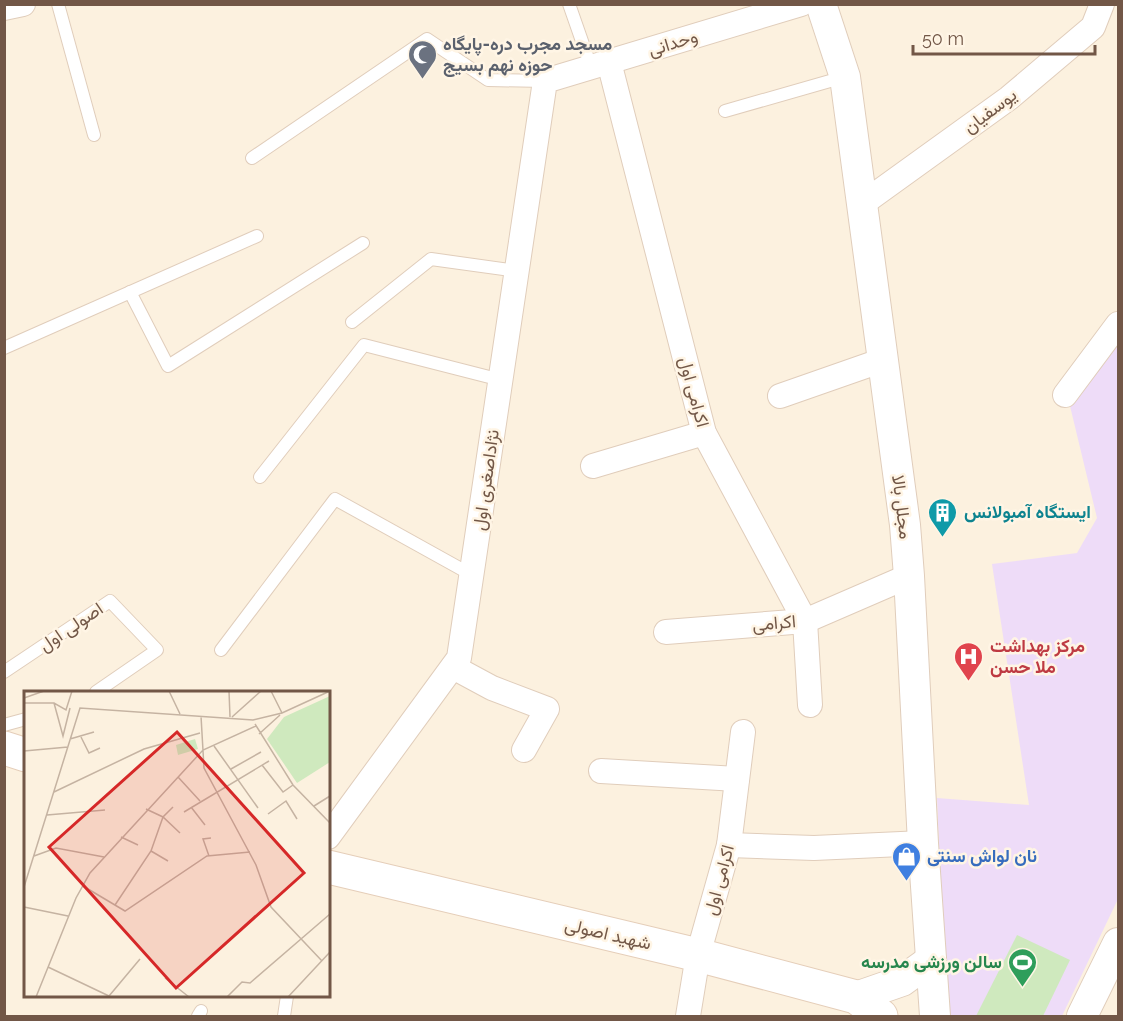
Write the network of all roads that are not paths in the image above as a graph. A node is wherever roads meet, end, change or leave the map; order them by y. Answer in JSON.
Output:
{"nodes":[{"id":1,"x":23,"y":4,"type":"edge"},
{"id":2,"x":58,"y":4,"type":"edge"},
{"id":3,"x":569,"y":4,"type":"edge"},
{"id":4,"x":801,"y":4,"type":"edge"},
{"id":5,"x":821,"y":4,"type":"edge"},
{"id":6,"x":1102,"y":4,"type":"edge"},
{"id":7,"x":4,"y":8,"type":"edge"},
{"id":8,"x":600,"y":65,"type":"junction"},
{"id":9,"x":845,"y":77,"type":"junction"},
{"id":10,"x":545,"y":81,"type":"junction"},
{"id":11,"x":725,"y":111,"type":"dead end"},
{"id":12,"x":94,"y":135,"type":"dead end"},
{"id":13,"x":252,"y":158,"type":"dead end"},
{"id":14,"x":862,"y":204,"type":"junction"},
{"id":15,"x":257,"y":236,"type":"dead end"},
{"id":16,"x":363,"y":243,"type":"dead end"},
{"id":17,"x":517,"y":271,"type":"junction"},
{"id":18,"x":130,"y":292,"type":"junction"},
{"id":19,"x":352,"y":322,"type":"dead end"},
{"id":20,"x":1119,"y":324,"type":"edge"},
{"id":21,"x":4,"y":348,"type":"edge"},
{"id":22,"x":883,"y":360,"type":"junction"},
{"id":23,"x":501,"y":380,"type":"junction"},
{"id":24,"x":1065,"y":395,"type":"dead end"},
{"id":25,"x":780,"y":396,"type":"dead end"},
{"id":26,"x":704,"y":433,"type":"junction"},
{"id":27,"x":592,"y":466,"type":"dead end"},
{"id":28,"x":260,"y":477,"type":"dead end"},
{"id":29,"x":472,"y":575,"type":"junction"},
{"id":30,"x":909,"y":576,"type":"junction"},
{"id":31,"x":805,"y":621,"type":"junction"},
{"id":32,"x":666,"y":632,"type":"dead end"},
{"id":33,"x":221,"y":650,"type":"dead end"},
{"id":34,"x":453,"y":667,"type":"junction"},
{"id":35,"x":4,"y":672,"type":"edge"},
{"id":36,"x":99,"y":691,"type":"edge"},
{"id":37,"x":810,"y":705,"type":"dead end"},
{"id":38,"x":24,"y":720,"type":"edge"},
{"id":39,"x":4,"y":725,"type":"edge"},
{"id":40,"x":743,"y":732,"type":"dead end"},
{"id":41,"x":4,"y":748,"type":"edge"},
{"id":42,"x":524,"y":750,"type":"dead end"},
{"id":43,"x":24,"y":754,"type":"edge"},
{"id":44,"x":601,"y":771,"type":"dead end"},
{"id":45,"x":737,"y":779,"type":"junction"},
{"id":46,"x":330,"y":834,"type":"edge"},
{"id":47,"x":923,"y":843,"type":"junction"},
{"id":48,"x":729,"y":845,"type":"junction"},
{"id":49,"x":330,"y":867,"type":"edge"},
{"id":50,"x":1119,"y":943,"type":"edge"},
{"id":51,"x":698,"y":955,"type":"junction"},
{"id":52,"x":931,"y":960,"type":"junction"},
{"id":53,"x":287,"y":997,"type":"edge"},
{"id":54,"x":856,"y":997,"type":"junction"},
{"id":55,"x":284,"y":1017,"type":"edge"},
{"id":56,"x":688,"y":1017,"type":"edge"},
{"id":57,"x":881,"y":1017,"type":"edge"},
{"id":58,"x":935,"y":1017,"type":"edge"},
{"id":59,"x":1082,"y":1017,"type":"edge"}],
"edges":[{"from":1,"to":7,"type":"street"},
{"from":2,"to":12,"type":"lane"},
{"from":3,"to":8,"type":"lane"},
{"from":4,"to":8,"type":"street","name":"وحدانی"},
{"from":5,"to":9,"type":"street","name":"مجلل بالا"},
{"from":6,"to":14,"type":"street","name":"یوسفیان"},
{"from":8,"to":10,"type":"street","name":"وحدانی"},
{"from":8,"to":26,"type":"street","name":"اکرامی اول"},
{"from":9,"to":11,"type":"lane"},
{"from":9,"to":14,"type":"street","name":"مجلل بالا"},
{"from":10,"to":13,"type":"lane"},
{"from":10,"to":17,"type":"street","name":"نژاداصغری اول"},
{"from":14,"to":22,"type":"street","name":"مجلل بالا"},
{"from":15,"to":18,"type":"lane"},
{"from":16,"to":18,"type":"lane"},
{"from":17,"to":19,"type":"lane"},
{"from":17,"to":23,"type":"street","name":"نژاداصغری اول"},
{"from":18,"to":21,"type":"lane"},
{"from":20,"to":24,"type":"street"},
{"from":22,"to":25,"type":"street"},
{"from":22,"to":30,"type":"street","name":"مجلل بالا"},
{"from":23,"to":28,"type":"lane"},
{"from":23,"to":29,"type":"street","name":"نژاداصغری اول"},
{"from":26,"to":27,"type":"street"},
{"from":26,"to":31,"type":"street","name":"اکرامی اول"},
{"from":29,"to":33,"type":"lane"},
{"from":29,"to":34,"type":"street","name":"نژاداصغری اول"},
{"from":30,"to":31,"type":"street","name":"اکرامی"},
{"from":30,"to":47,"type":"street","name":"مجلل بالا"},
{"from":31,"to":32,"type":"street","name":"اکرامی"},
{"from":31,"to":37,"type":"street","name":"اکرامی اول"},
{"from":34,"to":42,"type":"street"},
{"from":34,"to":46,"type":"street","name":"نژاداصغری اول"},
{"from":35,"to":36,"type":"lane","name":"اصولی اول"},
{"from":38,"to":39,"type":"lane"},
{"from":40,"to":45,"type":"street","name":"اکرامی اول"},
{"from":41,"to":43,"type":"main road"},
{"from":44,"to":45,"type":"street"},
{"from":45,"to":48,"type":"street","name":"اکرامی اول"},
{"from":47,"to":48,"type":"street"},
{"from":47,"to":52,"type":"street","name":"مجلل بالا"},
{"from":48,"to":51,"type":"street","name":"اکرامی اول"},
{"from":49,"to":51,"type":"main road","name":"شهید اصولی"},
{"from":50,"to":59,"type":"street"},
{"from":51,"to":54,"type":"main road","name":"شهید اصولی"},
{"from":51,"to":56,"type":"street","name":"اکرامی اول"},
{"from":52,"to":54,"type":"street"},
{"from":52,"to":58,"type":"street","name":"مجلل بالا"},
{"from":53,"to":55,"type":"lane"},
{"from":54,"to":57,"type":"main road","name":"شهید اصولی"}]}
